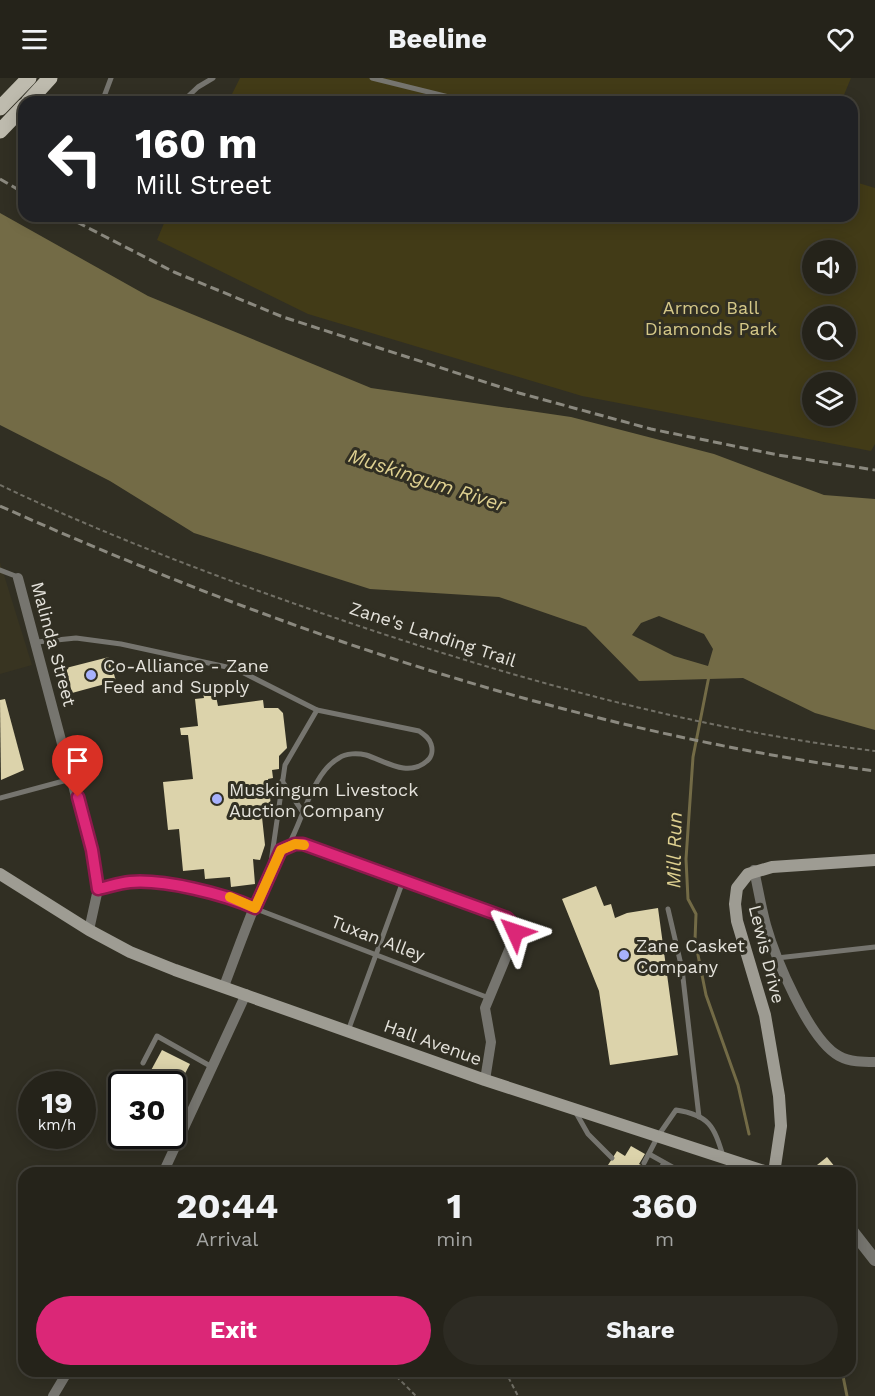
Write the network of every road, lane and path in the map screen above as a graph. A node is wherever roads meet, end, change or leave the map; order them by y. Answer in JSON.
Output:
{"nodes":[{"id":1,"x":29,"y":78,"type":"edge"},
{"id":2,"x":50,"y":78,"type":"edge"},
{"id":3,"x":111,"y":78,"type":"edge"},
{"id":4,"x":213,"y":78,"type":"edge"},
{"id":5,"x":372,"y":78,"type":"edge"},
{"id":6,"x":404,"y":78,"type":"edge"},
{"id":7,"x":405,"y":86,"type":"junction"},
{"id":8,"x":34,"y":96,"type":"edge"},
{"id":9,"x":104,"y":96,"type":"edge"},
{"id":10,"x":190,"y":96,"type":"edge"},
{"id":11,"x":445,"y":96,"type":"edge"},
{"id":12,"x":0,"y":108,"type":"edge"},
{"id":13,"x":18,"y":112,"type":"edge"},
{"id":14,"x":2,"y":129,"type":"edge"},
{"id":15,"x":0,"y":485,"type":"edge"},
{"id":16,"x":0,"y":570,"type":"edge"},
{"id":17,"x":18,"y":578,"type":"joint"},
{"id":18,"x":37,"y":642,"type":"junction"},
{"id":19,"x":316,"y":710,"type":"junction"},
{"id":20,"x":875,"y":752,"type":"edge"},
{"id":21,"x":73,"y":779,"type":"junction"},
{"id":22,"x":282,"y":781,"type":"junction"},
{"id":23,"x":0,"y":798,"type":"edge"},
{"id":24,"x":304,"y":814,"type":"junction"},
{"id":25,"x":291,"y":845,"type":"junction"},
{"id":26,"x":875,"y":860,"type":"edge"},
{"id":27,"x":270,"y":869,"type":"junction"},
{"id":28,"x":754,"y":870,"type":"junction"},
{"id":29,"x":0,"y":874,"type":"edge"},
{"id":30,"x":403,"y":881,"type":"junction"},
{"id":31,"x":98,"y":889,"type":"junction"},
{"id":32,"x":255,"y":908,"type":"junction"},
{"id":33,"x":668,"y":909,"type":"dead end"},
{"id":34,"x":89,"y":930,"type":"junction"},
{"id":35,"x":875,"y":947,"type":"edge"},
{"id":36,"x":376,"y":953,"type":"junction"},
{"id":37,"x":777,"y":958,"type":"junction"},
{"id":38,"x":224,"y":986,"type":"junction"},
{"id":39,"x":246,"y":994,"type":"junction"},
{"id":40,"x":489,"y":998,"type":"junction"},
{"id":41,"x":348,"y":1031,"type":"junction"},
{"id":42,"x":875,"y":1062,"type":"edge"},
{"id":43,"x":143,"y":1063,"type":"dead end"},
{"id":44,"x":212,"y":1067,"type":"junction"},
{"id":45,"x":485,"y":1080,"type":"junction"},
{"id":46,"x":574,"y":1110,"type":"junction"},
{"id":47,"x":699,"y":1117,"type":"junction"},
{"id":48,"x":658,"y":1136,"type":"junction"},
{"id":49,"x":649,"y":1154,"type":"junction"},
{"id":50,"x":723,"y":1156,"type":"junction"},
{"id":51,"x":612,"y":1158,"type":"dead end"},
{"id":52,"x":644,"y":1163,"type":"dead end"},
{"id":53,"x":664,"y":1163,"type":"junction"},
{"id":54,"x":748,"y":1165,"type":"junction"},
{"id":55,"x":166,"y":1167,"type":"edge"},
{"id":56,"x":662,"y":1167,"type":"edge"},
{"id":57,"x":671,"y":1167,"type":"edge"},
{"id":58,"x":746,"y":1167,"type":"edge"},
{"id":59,"x":754,"y":1167,"type":"edge"},
{"id":60,"x":775,"y":1167,"type":"edge"},
{"id":61,"x":856,"y":1235,"type":"edge"},
{"id":62,"x":875,"y":1260,"type":"edge"},
{"id":63,"x":64,"y":1377,"type":"edge"},
{"id":64,"x":397,"y":1377,"type":"edge"},
{"id":65,"x":508,"y":1377,"type":"edge"},
{"id":66,"x":53,"y":1396,"type":"edge"},
{"id":67,"x":416,"y":1396,"type":"edge"},
{"id":68,"x":518,"y":1396,"type":"edge"}],
"edges":[{"from":1,"to":12,"type":"main road"},
{"from":2,"to":8,"type":"main road"},
{"from":3,"to":9,"type":"lane"},
{"from":4,"to":10,"type":"lane"},
{"from":5,"to":7,"type":"lane"},
{"from":6,"to":7,"type":"lane"},
{"from":7,"to":11,"type":"lane"},
{"from":13,"to":14,"type":"main road"},
{"from":15,"to":20,"type":"path","name":"Zane's Landing Trail"},
{"from":16,"to":17,"type":"lane"},
{"from":17,"to":18,"type":"street","name":"Malinda Street"},
{"from":18,"to":19,"type":"lane"},
{"from":18,"to":21,"type":"street","name":"Malinda Street"},
{"from":19,"to":22,"type":"lane"},
{"from":19,"to":24,"type":"lane"},
{"from":21,"to":23,"type":"lane"},
{"from":21,"to":31,"type":"street","name":"Malinda Street"},
{"from":22,"to":24,"type":"lane"},
{"from":22,"to":27,"type":"lane"},
{"from":24,"to":25,"type":"lane"},
{"from":25,"to":27,"type":"street"},
{"from":25,"to":30,"type":"street"},
{"from":26,"to":28,"type":"main road"},
{"from":27,"to":32,"type":"street"},
{"from":28,"to":37,"type":"street"},
{"from":28,"to":60,"type":"main road","name":"Lewis Drive"},
{"from":29,"to":34,"type":"main road","name":"Hall Avenue"},
{"from":30,"to":36,"type":"lane"},
{"from":30,"to":40,"type":"street"},
{"from":31,"to":32,"type":"lane","name":"Tuxan Alley"},
{"from":31,"to":34,"type":"street","name":"Malinda Street"},
{"from":32,"to":36,"type":"lane","name":"Tuxan Alley"},
{"from":32,"to":38,"type":"street"},
{"from":33,"to":47,"type":"lane"},
{"from":34,"to":38,"type":"main road","name":"Hall Avenue"},
{"from":35,"to":37,"type":"lane"},
{"from":36,"to":40,"type":"lane","name":"Tuxan Alley"},
{"from":36,"to":41,"type":"lane"},
{"from":37,"to":42,"type":"street"},
{"from":38,"to":39,"type":"main road","name":"Hall Avenue"},
{"from":39,"to":41,"type":"main road","name":"Hall Avenue"},
{"from":39,"to":44,"type":"street"},
{"from":40,"to":45,"type":"street"},
{"from":41,"to":45,"type":"main road","name":"Hall Avenue"},
{"from":43,"to":44,"type":"lane"},
{"from":44,"to":55,"type":"street"},
{"from":45,"to":46,"type":"main road","name":"Hall Avenue"},
{"from":46,"to":48,"type":"main road","name":"Hall Avenue"},
{"from":46,"to":51,"type":"lane"},
{"from":47,"to":48,"type":"lane"},
{"from":47,"to":50,"type":"lane"},
{"from":48,"to":49,"type":"lane"},
{"from":48,"to":50,"type":"main road","name":"Hall Avenue"},
{"from":49,"to":52,"type":"lane"},
{"from":49,"to":53,"type":"lane"},
{"from":50,"to":54,"type":"main road","name":"Hall Avenue"},
{"from":53,"to":56,"type":"lane"},
{"from":53,"to":57,"type":"lane"},
{"from":54,"to":58,"type":"lane"},
{"from":54,"to":59,"type":"main road","name":"Hall Avenue"},
{"from":61,"to":62,"type":"street"},
{"from":63,"to":66,"type":"street"},
{"from":64,"to":67,"type":"path"},
{"from":65,"to":68,"type":"path"}]}
